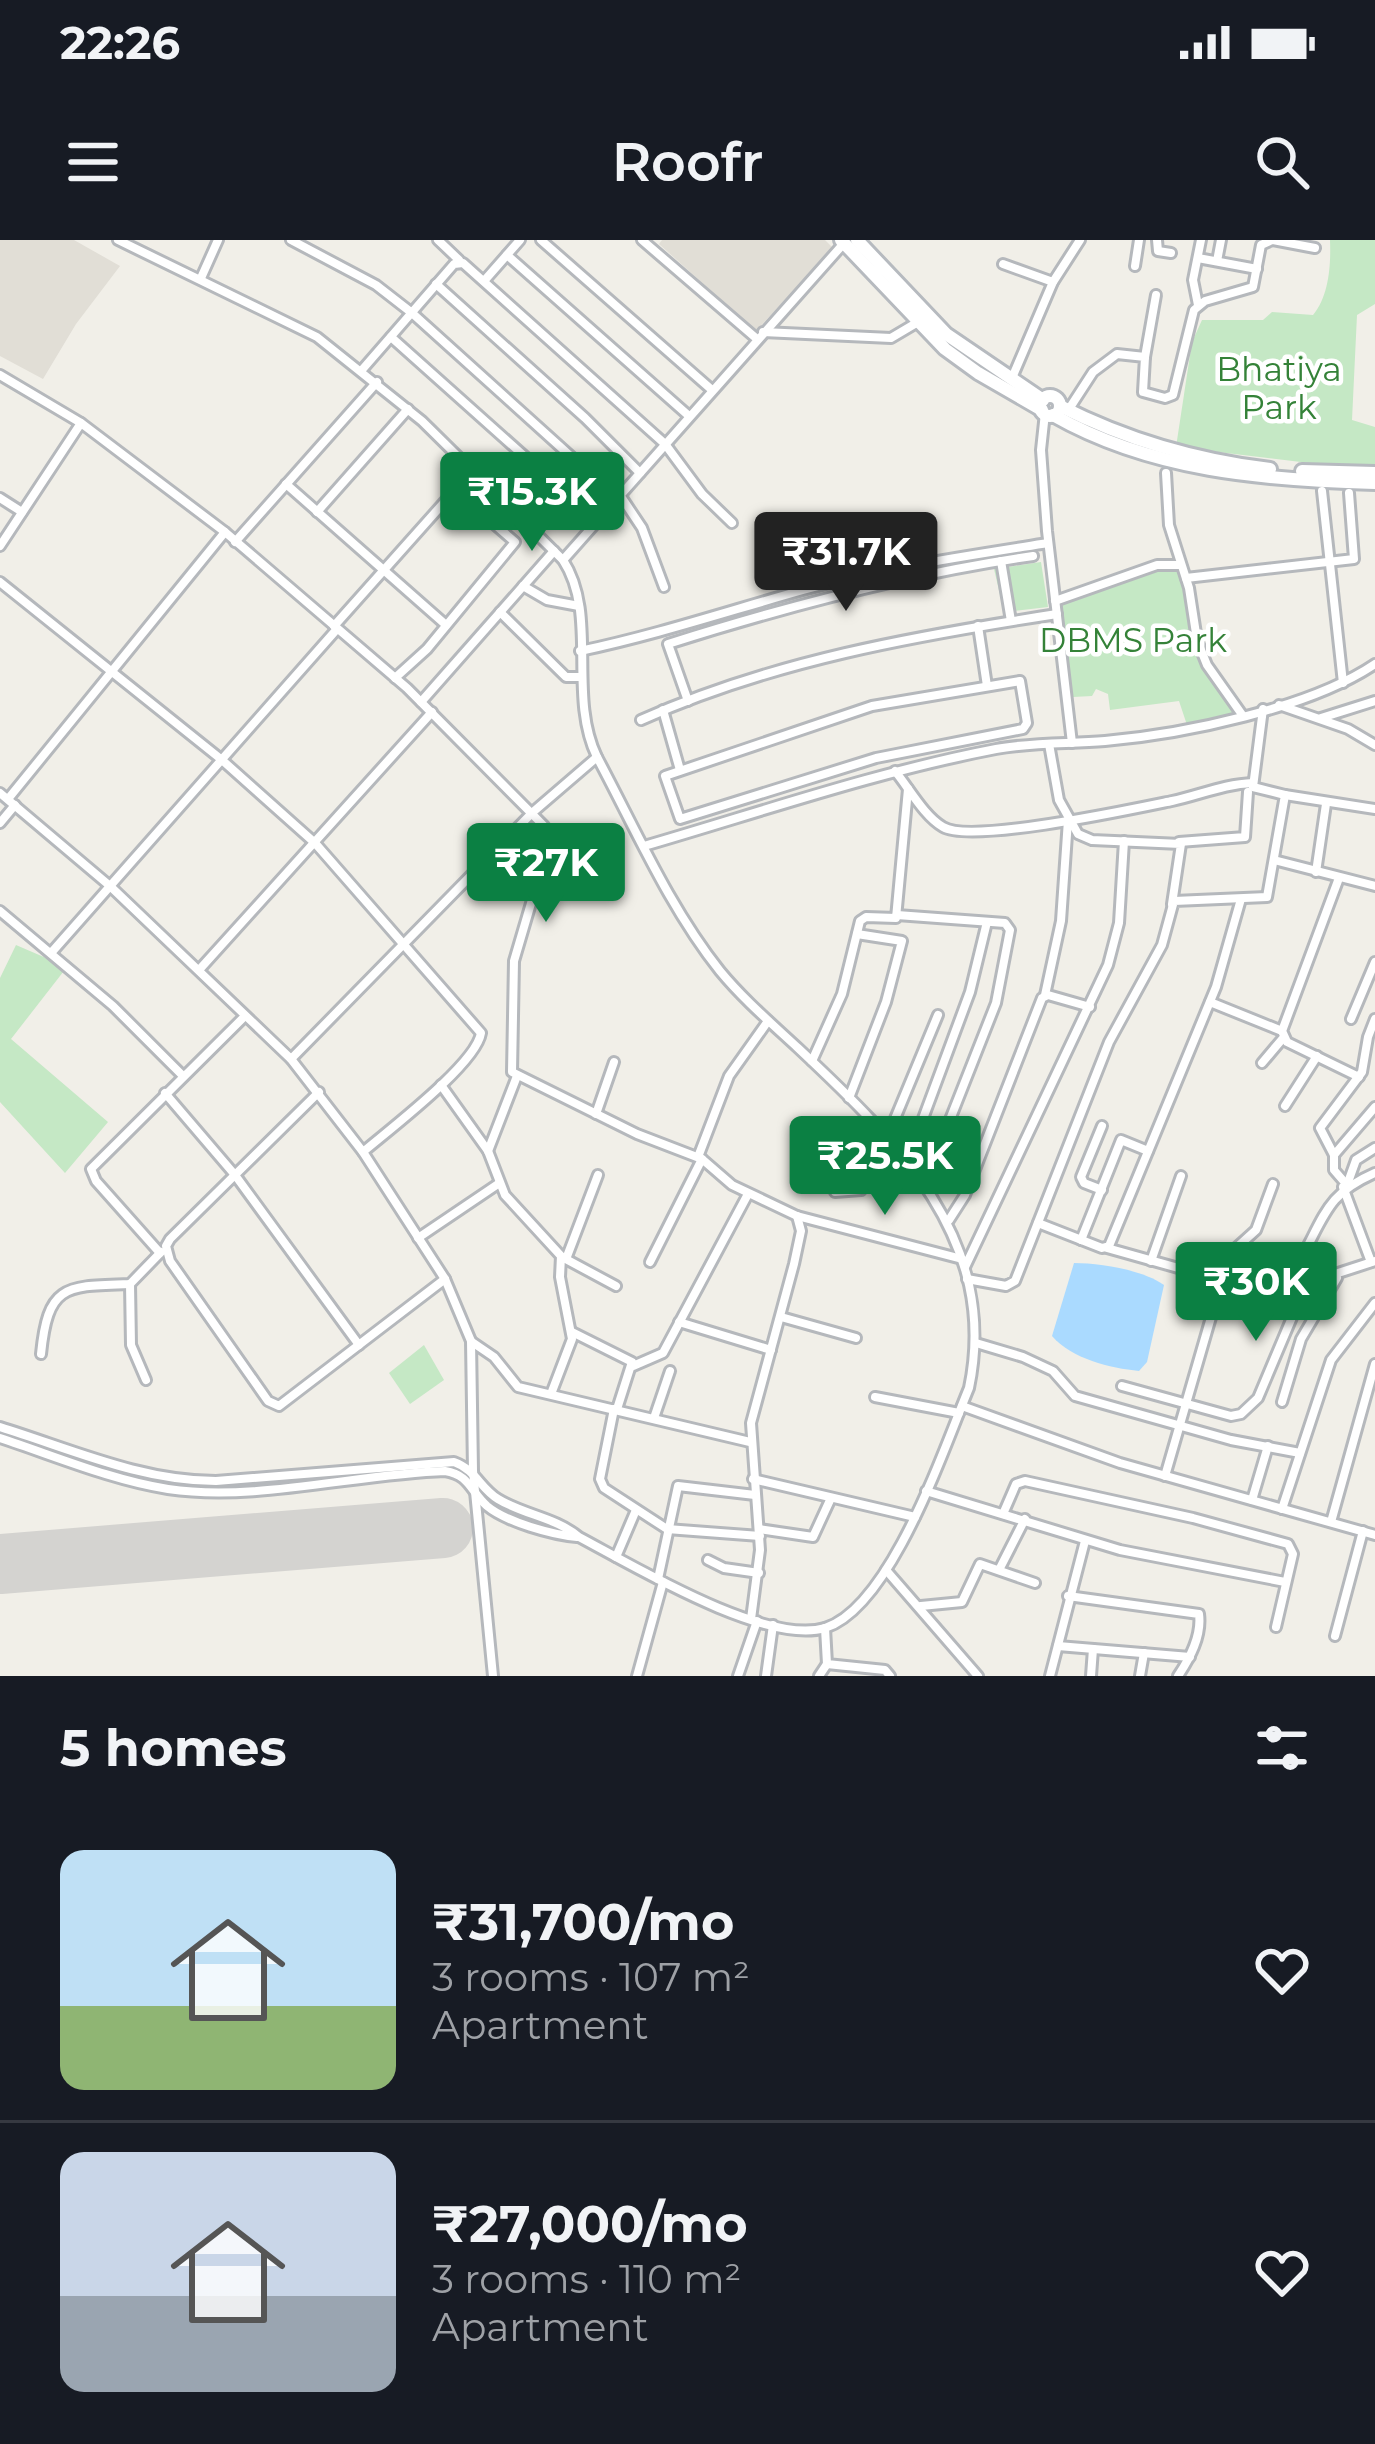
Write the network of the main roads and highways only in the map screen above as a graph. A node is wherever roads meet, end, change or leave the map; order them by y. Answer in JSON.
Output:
{"nodes":[{"id":1,"x":847,"y":241,"type":"edge"},
{"id":2,"x":1052,"y":409,"type":"junction"},
{"id":3,"x":1375,"y":473,"type":"edge"},
{"id":4,"x":1375,"y":483,"type":"edge"}],
"edges":[{"from":1,"to":2,"type":"main road"},
{"from":1,"to":2,"type":"main road"},
{"from":2,"to":3,"type":"main road"},
{"from":2,"to":4,"type":"main road"}]}
